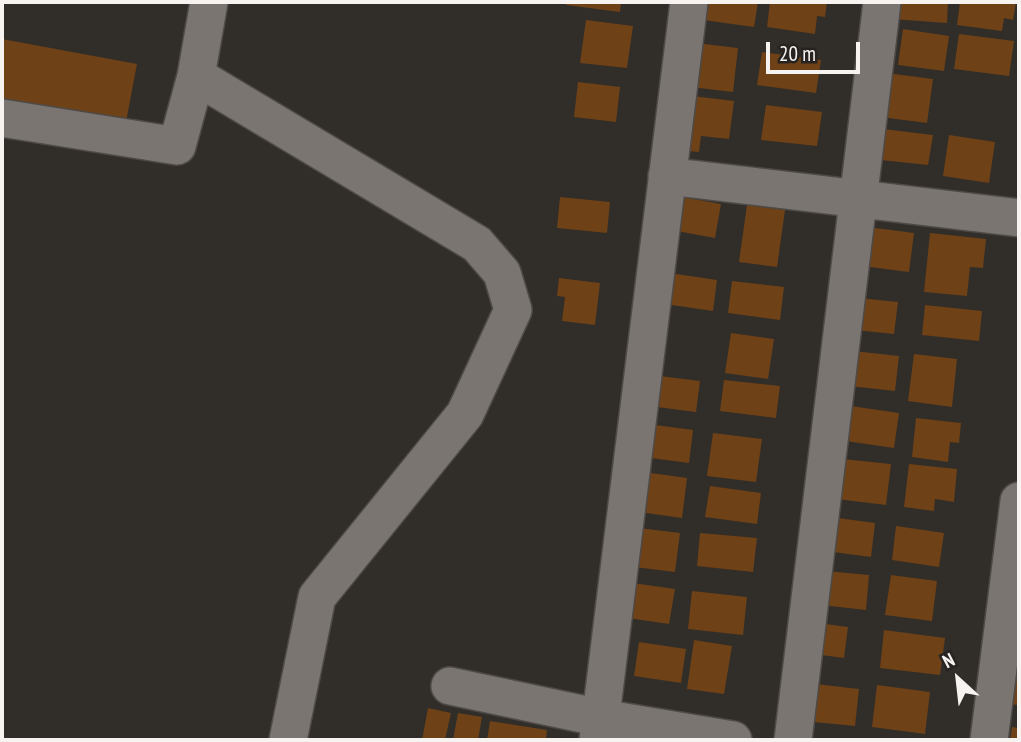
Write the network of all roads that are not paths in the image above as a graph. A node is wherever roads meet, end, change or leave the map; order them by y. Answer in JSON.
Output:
{"nodes":[{"id":1,"x":209,"y":2,"type":"edge"},
{"id":2,"x":688,"y":2,"type":"edge"},
{"id":3,"x":882,"y":2,"type":"edge"},
{"id":4,"x":196,"y":76,"type":"junction"},
{"id":5,"x":2,"y":118,"type":"edge"},
{"id":6,"x":667,"y":176,"type":"junction"},
{"id":7,"x":858,"y":197,"type":"junction"},
{"id":8,"x":1019,"y":218,"type":"edge"},
{"id":9,"x":1019,"y":501,"type":"edge"},
{"id":10,"x":450,"y":686,"type":"dead end"},
{"id":11,"x":600,"y":729,"type":"edge"},
{"id":12,"x":288,"y":740,"type":"edge"},
{"id":13,"x":733,"y":740,"type":"edge"},
{"id":14,"x":793,"y":740,"type":"edge"},
{"id":15,"x":989,"y":740,"type":"edge"}],
"edges":[{"from":1,"to":4,"type":"street"},
{"from":2,"to":6,"type":"street"},
{"from":3,"to":7,"type":"street"},
{"from":4,"to":5,"type":"street"},
{"from":4,"to":12,"type":"street"},
{"from":6,"to":7,"type":"street"},
{"from":6,"to":11,"type":"street"},
{"from":7,"to":8,"type":"street"},
{"from":7,"to":14,"type":"street"},
{"from":9,"to":15,"type":"street"},
{"from":10,"to":11,"type":"street"},
{"from":11,"to":13,"type":"street"}]}
